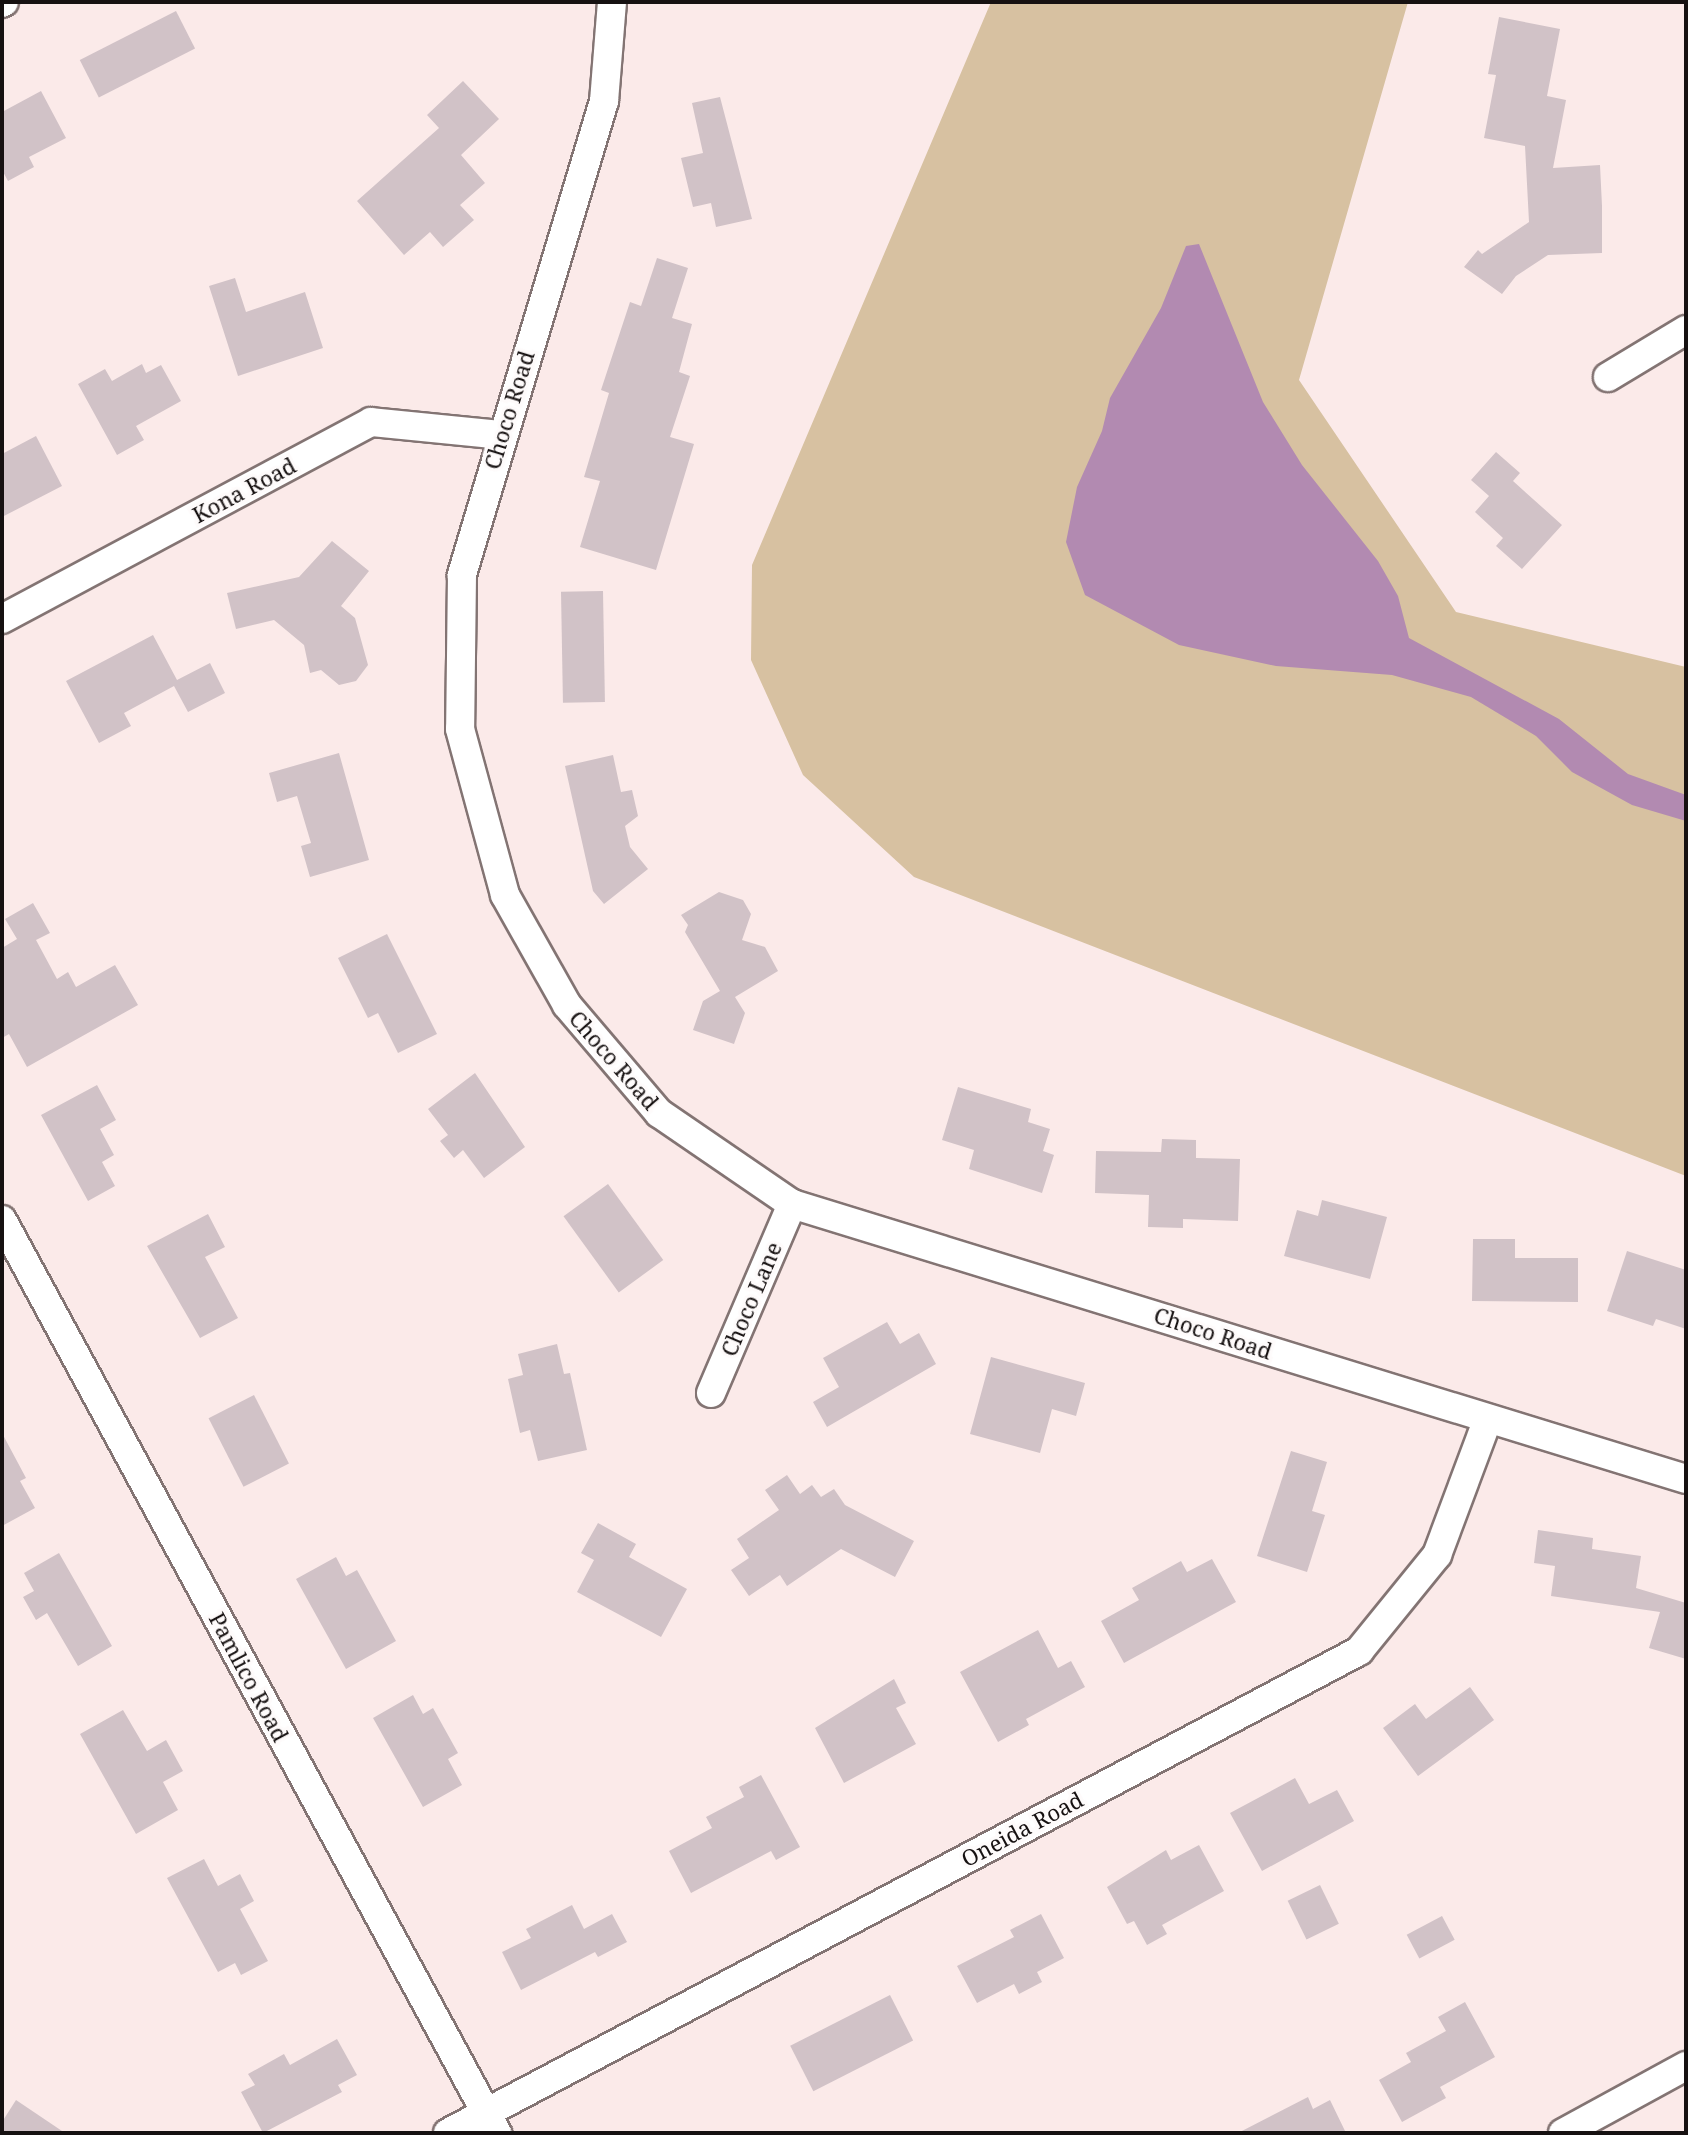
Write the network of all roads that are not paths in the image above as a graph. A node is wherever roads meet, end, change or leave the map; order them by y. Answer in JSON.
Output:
{"nodes":[{"id":1,"x":612,"y":2,"type":"edge"},
{"id":2,"x":1686,"y":330,"type":"edge"},
{"id":3,"x":1608,"y":377,"type":"dead end"},
{"id":4,"x":501,"y":435,"type":"junction"},
{"id":5,"x":2,"y":619,"type":"edge"},
{"id":6,"x":792,"y":1204,"type":"junction"},
{"id":7,"x":2,"y":1220,"type":"edge"},
{"id":8,"x":711,"y":1393,"type":"dead end"},
{"id":9,"x":1487,"y":1421,"type":"junction"},
{"id":10,"x":1686,"y":1479,"type":"edge"},
{"id":11,"x":1686,"y":2066,"type":"edge"},
{"id":12,"x":491,"y":2123,"type":"edge"},
{"id":13,"x":448,"y":2133,"type":"edge"},
{"id":14,"x":1563,"y":2133,"type":"edge"}],
"edges":[{"from":1,"to":4,"type":"street","name":"Choco Road"},
{"from":2,"to":3,"type":"street"},
{"from":4,"to":5,"type":"street","name":"Kona Road"},
{"from":4,"to":6,"type":"street","name":"Choco Road"},
{"from":6,"to":8,"type":"street","name":"Choco Lane"},
{"from":6,"to":9,"type":"street","name":"Choco Road"},
{"from":7,"to":12,"type":"street","name":"Pamlico Road"},
{"from":9,"to":10,"type":"street","name":"Choco Road"},
{"from":9,"to":12,"type":"street","name":"Oneida Road"},
{"from":11,"to":14,"type":"street"},
{"from":12,"to":13,"type":"street","name":"Oneida Road"}]}
